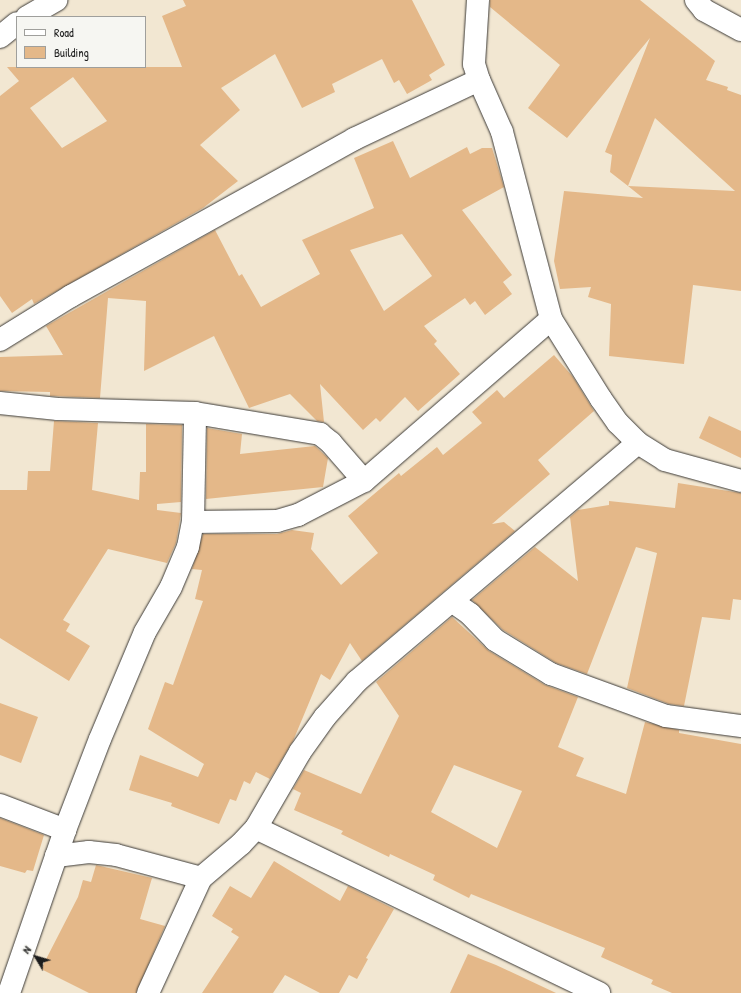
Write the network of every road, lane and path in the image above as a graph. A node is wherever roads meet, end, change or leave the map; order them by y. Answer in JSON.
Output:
{"nodes":[{"id":1,"x":56,"y":0,"type":"edge"},
{"id":2,"x":478,"y":0,"type":"edge"},
{"id":3,"x":696,"y":0,"type":"edge"},
{"id":4,"x":29,"y":16,"type":"edge"},
{"id":5,"x":16,"y":24,"type":"edge"},
{"id":6,"x":741,"y":30,"type":"edge"},
{"id":7,"x":0,"y":37,"type":"edge"},
{"id":8,"x":479,"y":80,"type":"junction"},
{"id":9,"x":551,"y":319,"type":"junction"},
{"id":10,"x":0,"y":340,"type":"edge"},
{"id":11,"x":0,"y":403,"type":"edge"},
{"id":12,"x":195,"y":413,"type":"junction"},
{"id":13,"x":638,"y":443,"type":"junction"},
{"id":14,"x":364,"y":481,"type":"junction"},
{"id":15,"x":741,"y":481,"type":"edge"},
{"id":16,"x":193,"y":522,"type":"junction"},
{"id":17,"x":453,"y":602,"type":"junction"},
{"id":18,"x":741,"y":726,"type":"edge"},
{"id":19,"x":0,"y":805,"type":"edge"},
{"id":20,"x":256,"y":828,"type":"junction"},
{"id":21,"x":65,"y":830,"type":"junction"},
{"id":22,"x":56,"y":856,"type":"junction"},
{"id":23,"x":202,"y":878,"type":"junction"},
{"id":24,"x":10,"y":993,"type":"edge"},
{"id":25,"x":148,"y":993,"type":"edge"},
{"id":26,"x":599,"y":993,"type":"edge"}],
"edges":[{"from":1,"to":4,"type":"street"},
{"from":2,"to":8,"type":"street"},
{"from":3,"to":6,"type":"street"},
{"from":5,"to":7,"type":"street"},
{"from":8,"to":9,"type":"street"},
{"from":8,"to":10,"type":"street"},
{"from":9,"to":13,"type":"street"},
{"from":9,"to":14,"type":"street"},
{"from":11,"to":12,"type":"street"},
{"from":12,"to":14,"type":"street"},
{"from":12,"to":16,"type":"street"},
{"from":13,"to":15,"type":"street"},
{"from":13,"to":17,"type":"street"},
{"from":14,"to":16,"type":"street"},
{"from":16,"to":21,"type":"street"},
{"from":17,"to":18,"type":"street"},
{"from":17,"to":20,"type":"street"},
{"from":19,"to":21,"type":"street"},
{"from":20,"to":23,"type":"street"},
{"from":20,"to":26,"type":"street"},
{"from":21,"to":22,"type":"street"},
{"from":22,"to":23,"type":"street"},
{"from":22,"to":24,"type":"street"},
{"from":23,"to":25,"type":"street"}]}
